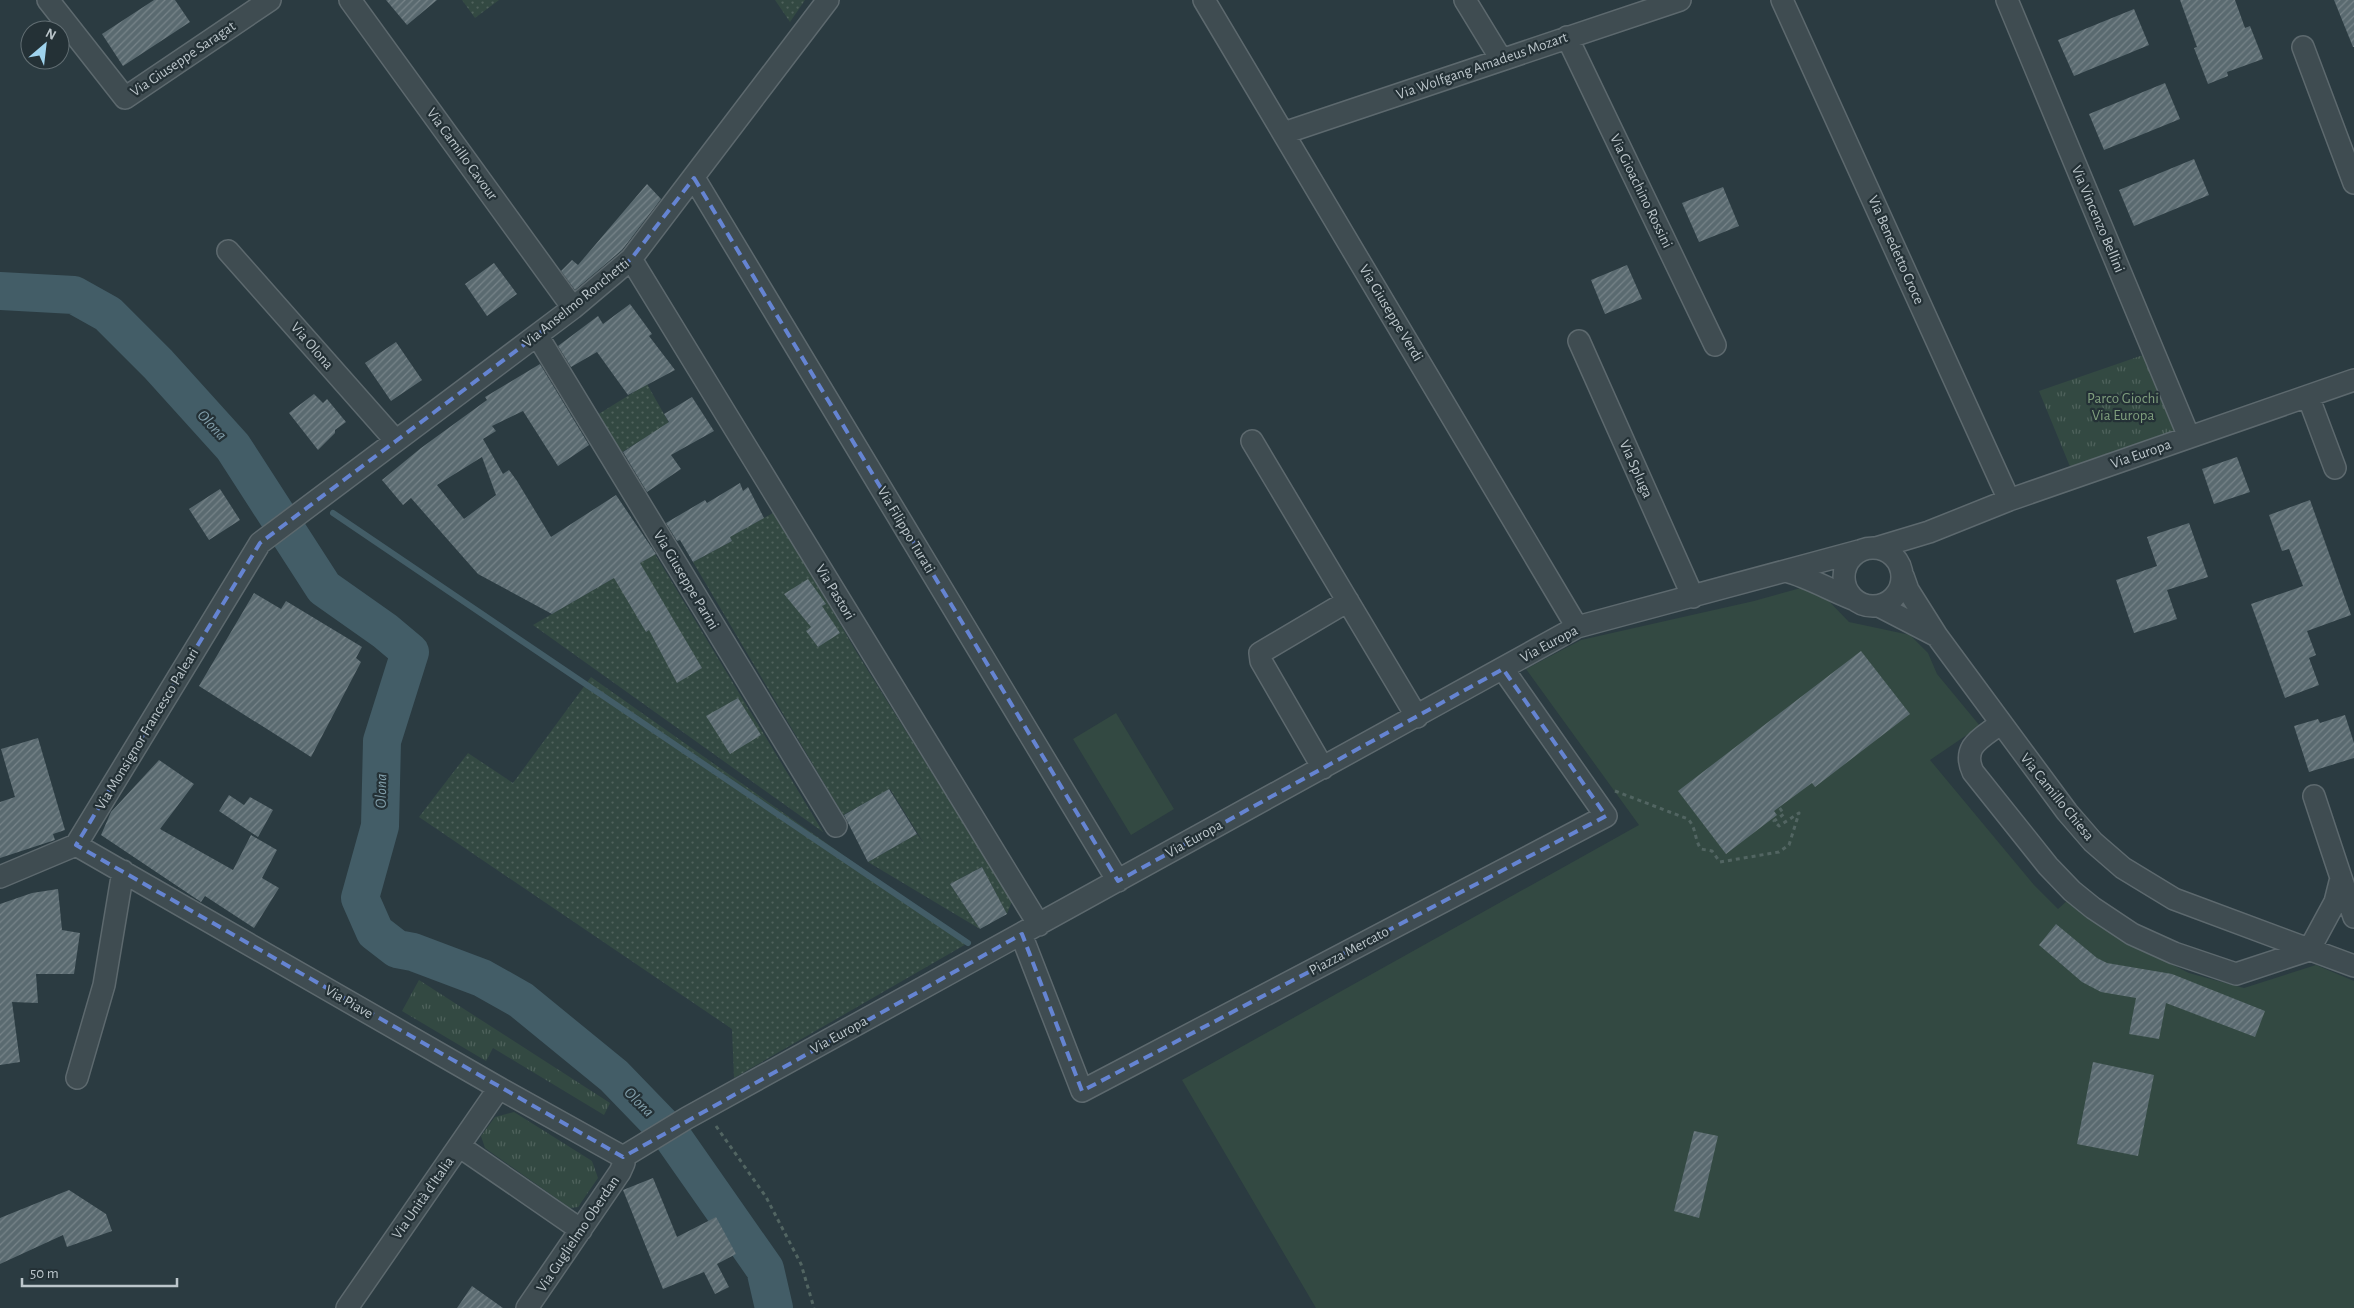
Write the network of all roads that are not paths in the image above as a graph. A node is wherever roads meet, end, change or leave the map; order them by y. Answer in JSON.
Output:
{"nodes":[{"id":1,"x":48,"y":0,"type":"edge"},
{"id":2,"x":270,"y":0,"type":"edge"},
{"id":3,"x":350,"y":0,"type":"edge"},
{"id":4,"x":828,"y":0,"type":"edge"},
{"id":5,"x":1204,"y":0,"type":"edge"},
{"id":6,"x":1465,"y":0,"type":"edge"},
{"id":7,"x":1680,"y":0,"type":"edge"},
{"id":8,"x":1782,"y":0,"type":"edge"},
{"id":9,"x":2007,"y":0,"type":"edge"},
{"id":10,"x":1567,"y":37,"type":"junction"},
{"id":11,"x":2303,"y":47,"type":"dead end"},
{"id":12,"x":1502,"y":59,"type":"junction"},
{"id":13,"x":1284,"y":132,"type":"junction"},
{"id":14,"x":694,"y":178,"type":"junction"},
{"id":15,"x":2354,"y":183,"type":"edge"},
{"id":16,"x":228,"y":251,"type":"dead end"},
{"id":17,"x":631,"y":259,"type":"junction"},
{"id":18,"x":573,"y":308,"type":"junction"},
{"id":19,"x":537,"y":334,"type":"junction"},
{"id":20,"x":1579,"y":341,"type":"dead end"},
{"id":21,"x":1715,"y":346,"type":"dead end"},
{"id":22,"x":2354,"y":380,"type":"edge"},
{"id":23,"x":2308,"y":396,"type":"junction"},
{"id":24,"x":2189,"y":437,"type":"junction"},
{"id":25,"x":396,"y":441,"type":"junction"},
{"id":26,"x":1252,"y":441,"type":"dead end"},
{"id":27,"x":2335,"y":468,"type":"dead end"},
{"id":28,"x":2009,"y":500,"type":"junction"},
{"id":29,"x":1929,"y":532,"type":"junction"},
{"id":30,"x":260,"y":543,"type":"joint"},
{"id":31,"x":1868,"y":550,"type":"junction"},
{"id":32,"x":1786,"y":571,"type":"junction"},
{"id":33,"x":1902,"y":572,"type":"junction"},
{"id":34,"x":1693,"y":597,"type":"junction"},
{"id":35,"x":1853,"y":599,"type":"junction"},
{"id":36,"x":1348,"y":601,"type":"junction"},
{"id":37,"x":1879,"y":606,"type":"junction"},
{"id":38,"x":1577,"y":627,"type":"junction"},
{"id":39,"x":1937,"y":636,"type":"junction"},
{"id":40,"x":1503,"y":669,"type":"junction"},
{"id":41,"x":1417,"y":717,"type":"junction"},
{"id":42,"x":2000,"y":724,"type":"junction"},
{"id":43,"x":1323,"y":768,"type":"junction"},
{"id":44,"x":2314,"y":796,"type":"dead end"},
{"id":45,"x":836,"y":826,"type":"dead end"},
{"id":46,"x":76,"y":845,"type":"junction"},
{"id":47,"x":122,"y":871,"type":"junction"},
{"id":48,"x":0,"y":877,"type":"edge"},
{"id":49,"x":2341,"y":878,"type":"junction"},
{"id":50,"x":1118,"y":881,"type":"junction"},
{"id":51,"x":2354,"y":917,"type":"edge"},
{"id":52,"x":1030,"y":930,"type":"junction"},
{"id":53,"x":2309,"y":950,"type":"junction"},
{"id":54,"x":2354,"y":966,"type":"edge"},
{"id":55,"x":77,"y":1078,"type":"dead end"},
{"id":56,"x":498,"y":1088,"type":"junction"},
{"id":57,"x":459,"y":1146,"type":"junction"},
{"id":58,"x":623,"y":1157,"type":"junction"},
{"id":59,"x":581,"y":1230,"type":"junction"},
{"id":60,"x":347,"y":1308,"type":"edge"},
{"id":61,"x":527,"y":1308,"type":"edge"}],
"edges":[{"from":1,"to":2,"type":"street","name":"Via Giuseppe Saragat"},
{"from":3,"to":18,"type":"street","name":"Via Camillo Cavour"},
{"from":4,"to":14,"type":"street","name":"Via Anselmo Ronchetti"},
{"from":5,"to":13,"type":"street","name":"Via Giuseppe Verdi"},
{"from":6,"to":12,"type":"street"},
{"from":7,"to":10,"type":"street","name":"Via Wolfgang Amadeus Mozart"},
{"from":8,"to":28,"type":"street","name":"Via Benedetto Croce"},
{"from":9,"to":24,"type":"street","name":"Via Vincenzo Bellini"},
{"from":10,"to":12,"type":"street","name":"Via Wolfgang Amadeus Mozart"},
{"from":10,"to":21,"type":"street","name":"Via Gioachino Rossini"},
{"from":11,"to":15,"type":"street"},
{"from":12,"to":13,"type":"street","name":"Via Wolfgang Amadeus Mozart"},
{"from":13,"to":38,"type":"street","name":"Via Giuseppe Verdi"},
{"from":14,"to":17,"type":"street","name":"Via Anselmo Ronchetti"},
{"from":14,"to":50,"type":"street","name":"Via Filippo Turati"},
{"from":16,"to":25,"type":"street","name":"Via Olona"},
{"from":17,"to":18,"type":"street","name":"Via Anselmo Ronchetti"},
{"from":17,"to":52,"type":"street","name":"Via Pastori"},
{"from":18,"to":19,"type":"street","name":"Via Anselmo Ronchetti"},
{"from":19,"to":25,"type":"street","name":"Via Anselmo Ronchetti"},
{"from":19,"to":45,"type":"street","name":"Via Giuseppe Parini"},
{"from":20,"to":34,"type":"street","name":"Via Spluga"},
{"from":22,"to":23,"type":"street","name":"Via Europa"},
{"from":23,"to":24,"type":"street","name":"Via Europa"},
{"from":23,"to":27,"type":"street"},
{"from":24,"to":28,"type":"street","name":"Via Europa"},
{"from":25,"to":30,"type":"street","name":"Via Anselmo Ronchetti"},
{"from":26,"to":36,"type":"street"},
{"from":28,"to":29,"type":"street","name":"Via Europa"},
{"from":29,"to":31,"type":"street","name":"Via Europa"},
{"from":29,"to":33,"type":"street"},
{"from":30,"to":46,"type":"street","name":"Via Monsignor Francesco Paleari"},
{"from":31,"to":32,"type":"street","name":"Via Europa"},
{"from":31,"to":33,"type":"street"},
{"from":31,"to":35,"type":"street"},
{"from":32,"to":34,"type":"street","name":"Via Europa"},
{"from":32,"to":35,"type":"street"},
{"from":33,"to":37,"type":"street"},
{"from":33,"to":39,"type":"street","name":"Via Camillo Chiesa"},
{"from":34,"to":38,"type":"street","name":"Via Europa"},
{"from":35,"to":37,"type":"street"},
{"from":36,"to":41,"type":"street"},
{"from":36,"to":43,"type":"street"},
{"from":37,"to":39,"type":"street","name":"Via Camillo Chiesa"},
{"from":38,"to":40,"type":"street","name":"Via Europa"},
{"from":39,"to":42,"type":"street","name":"Via Camillo Chiesa"},
{"from":40,"to":41,"type":"street","name":"Via Europa"},
{"from":40,"to":52,"type":"street","name":"Piazza Mercato"},
{"from":41,"to":43,"type":"street","name":"Via Europa"},
{"from":42,"to":53,"type":"street","name":"Via Camillo Chiesa"},
{"from":42,"to":53,"type":"street"},
{"from":43,"to":50,"type":"street","name":"Via Europa"},
{"from":44,"to":49,"type":"street"},
{"from":46,"to":47,"type":"street","name":"Via Piave"},
{"from":46,"to":48,"type":"street"},
{"from":47,"to":55,"type":"street"},
{"from":47,"to":56,"type":"street","name":"Via Piave"},
{"from":49,"to":51,"type":"street"},
{"from":49,"to":53,"type":"street"},
{"from":50,"to":52,"type":"street","name":"Via Europa"},
{"from":52,"to":58,"type":"street","name":"Via Europa"},
{"from":53,"to":54,"type":"street","name":"Via Camillo Chiesa"},
{"from":56,"to":57,"type":"street","name":"Via Unità d'Italia"},
{"from":56,"to":58,"type":"street","name":"Via Piave"},
{"from":57,"to":59,"type":"street"},
{"from":57,"to":60,"type":"street","name":"Via Unità d'Italia"},
{"from":58,"to":59,"type":"street","name":"Via Guglielmo Oberdan"},
{"from":59,"to":61,"type":"street","name":"Via Guglielmo Oberdan"}]}
